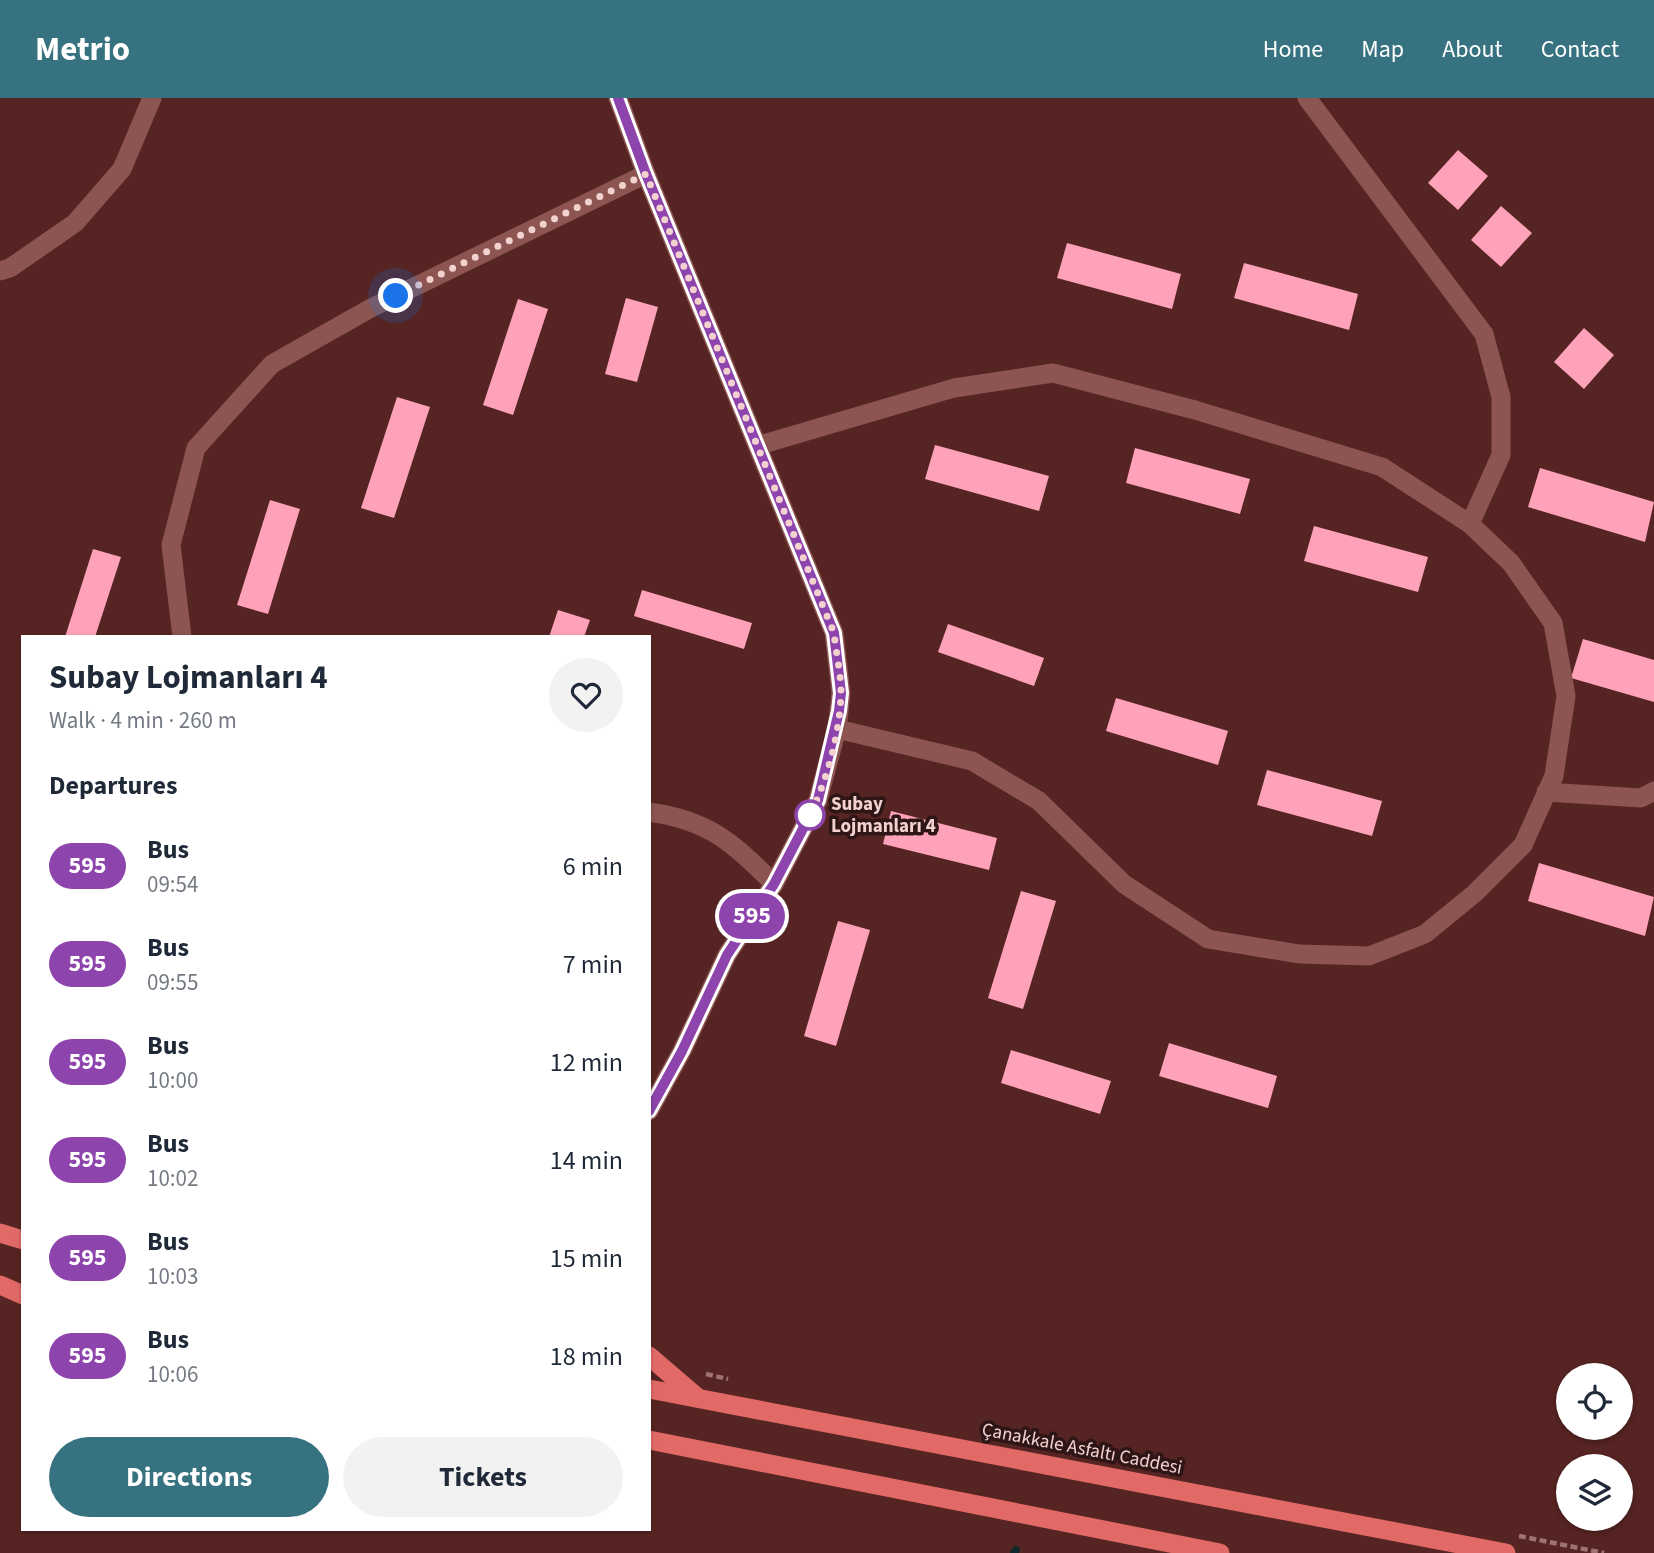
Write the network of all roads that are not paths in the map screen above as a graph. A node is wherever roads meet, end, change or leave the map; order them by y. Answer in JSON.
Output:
{"nodes":[{"id":1,"x":152,"y":98,"type":"edge"},
{"id":2,"x":618,"y":98,"type":"edge"},
{"id":3,"x":1307,"y":98,"type":"edge"},
{"id":4,"x":646,"y":174,"type":"junction"},
{"id":5,"x":0,"y":271,"type":"edge"},
{"id":6,"x":760,"y":445,"type":"junction"},
{"id":7,"x":1470,"y":524,"type":"junction"},
{"id":8,"x":182,"y":635,"type":"edge"},
{"id":9,"x":837,"y":729,"type":"junction"},
{"id":10,"x":1654,"y":791,"type":"edge"},
{"id":11,"x":1546,"y":792,"type":"junction"},
{"id":12,"x":651,"y":812,"type":"edge"},
{"id":13,"x":774,"y":884,"type":"junction"},
{"id":14,"x":651,"y":1107,"type":"edge"},
{"id":15,"x":0,"y":1233,"type":"edge"},
{"id":16,"x":21,"y":1239,"type":"edge"},
{"id":17,"x":0,"y":1285,"type":"edge"},
{"id":18,"x":21,"y":1294,"type":"edge"},
{"id":19,"x":651,"y":1358,"type":"edge"},
{"id":20,"x":651,"y":1389,"type":"edge"},
{"id":21,"x":699,"y":1399,"type":"junction"},
{"id":22,"x":651,"y":1440,"type":"edge"},
{"id":23,"x":1220,"y":1553,"type":"edge"},
{"id":24,"x":1506,"y":1553,"type":"edge"}],
"edges":[{"from":1,"to":5,"type":"street"},
{"from":2,"to":4,"type":"street"},
{"from":3,"to":7,"type":"street"},
{"from":4,"to":6,"type":"street"},
{"from":4,"to":8,"type":"street"},
{"from":6,"to":7,"type":"street"},
{"from":6,"to":9,"type":"street"},
{"from":7,"to":11,"type":"street"},
{"from":9,"to":11,"type":"street"},
{"from":9,"to":13,"type":"street"},
{"from":10,"to":11,"type":"street"},
{"from":12,"to":13,"type":"street"},
{"from":13,"to":14,"type":"street"},
{"from":15,"to":16,"type":"highway"},
{"from":17,"to":18,"type":"highway"},
{"from":19,"to":21,"type":"highway"},
{"from":20,"to":21,"type":"highway","name":"Çanakkale Asfaltı Caddesi"},
{"from":21,"to":24,"type":"highway","name":"Çanakkale Asfaltı Caddesi"},
{"from":22,"to":23,"type":"highway"}]}
